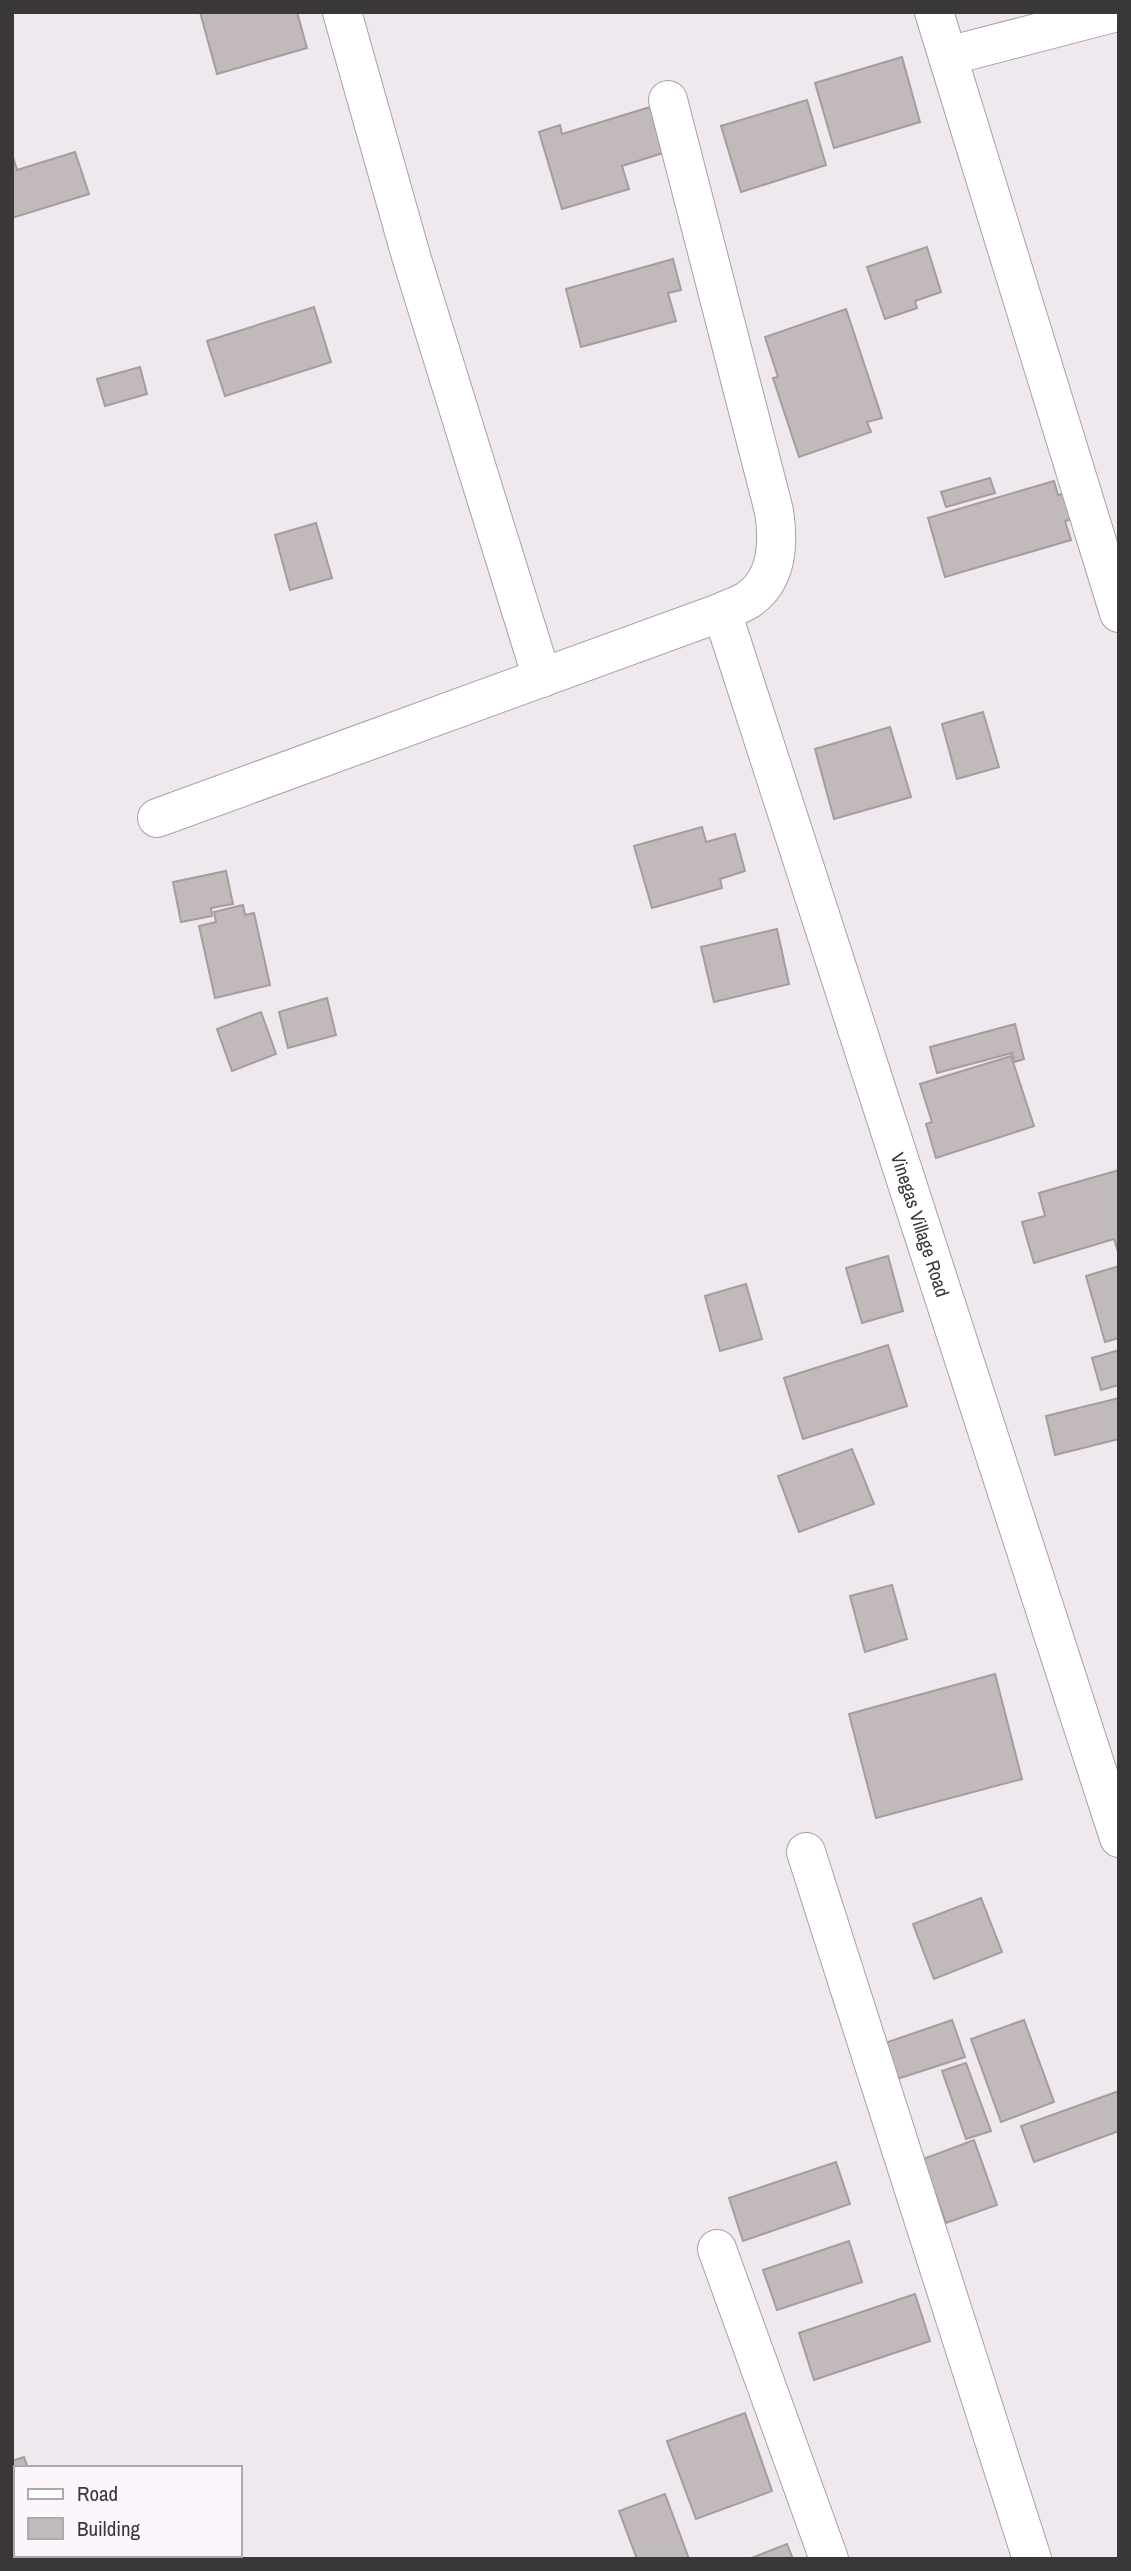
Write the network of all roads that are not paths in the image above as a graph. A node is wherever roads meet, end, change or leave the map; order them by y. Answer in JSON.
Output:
{"nodes":[{"id":1,"x":342,"y":12,"type":"edge"},
{"id":2,"x":934,"y":12,"type":"edge"},
{"id":3,"x":1118,"y":12,"type":"edge"},
{"id":4,"x":948,"y":56,"type":"junction"},
{"id":5,"x":668,"y":100,"type":"dead end"},
{"id":6,"x":1112,"y":562,"type":"edge"},
{"id":7,"x":722,"y":612,"type":"junction"},
{"id":8,"x":1119,"y":613,"type":"edge"},
{"id":9,"x":542,"y":678,"type":"junction"},
{"id":10,"x":157,"y":818,"type":"dead end"},
{"id":11,"x":1119,"y":1838,"type":"edge"},
{"id":12,"x":806,"y":1852,"type":"dead end"},
{"id":13,"x":717,"y":2249,"type":"dead end"},
{"id":14,"x":829,"y":2559,"type":"edge"},
{"id":15,"x":1032,"y":2559,"type":"edge"}],
"edges":[{"from":1,"to":9,"type":"street"},
{"from":2,"to":4,"type":"street"},
{"from":3,"to":4,"type":"street"},
{"from":4,"to":6,"type":"street"},
{"from":5,"to":7,"type":"street"},
{"from":6,"to":8,"type":"street"},
{"from":7,"to":9,"type":"street"},
{"from":7,"to":11,"type":"street","name":"Vinegas Village Road"},
{"from":9,"to":10,"type":"street"},
{"from":12,"to":15,"type":"street"},
{"from":13,"to":14,"type":"street"}]}
